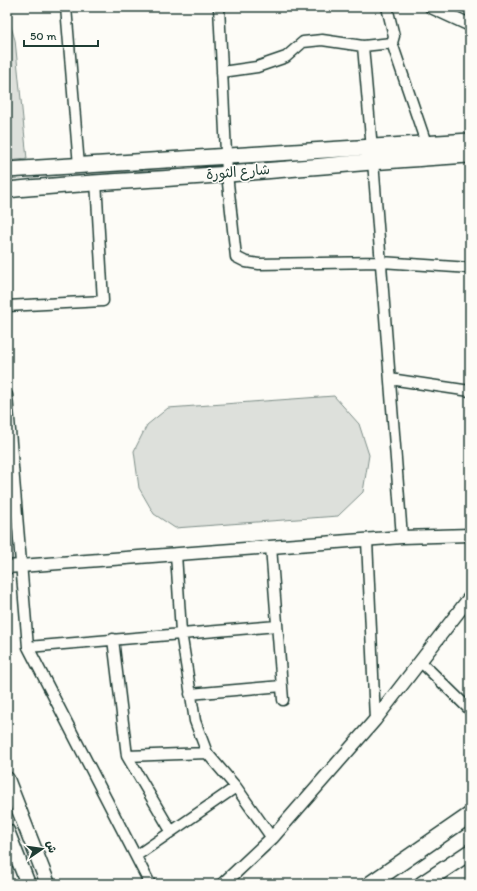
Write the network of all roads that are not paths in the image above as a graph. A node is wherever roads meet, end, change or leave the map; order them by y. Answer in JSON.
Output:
{"nodes":[{"id":1,"x":66,"y":7,"type":"edge"},
{"id":2,"x":219,"y":7,"type":"edge"},
{"id":3,"x":388,"y":7,"type":"edge"},
{"id":4,"x":431,"y":7,"type":"edge"},
{"id":5,"x":470,"y":25,"type":"edge"},
{"id":6,"x":392,"y":42,"type":"junction"},
{"id":7,"x":363,"y":46,"type":"junction"},
{"id":8,"x":222,"y":72,"type":"junction"},
{"id":9,"x":470,"y":141,"type":"edge"},
{"id":10,"x":426,"y":143,"type":"junction"},
{"id":11,"x":372,"y":154,"type":"junction"},
{"id":12,"x":470,"y":155,"type":"edge"},
{"id":13,"x":227,"y":158,"type":"junction"},
{"id":14,"x":79,"y":166,"type":"junction"},
{"id":15,"x":7,"y":170,"type":"edge"},
{"id":16,"x":227,"y":174,"type":"junction"},
{"id":17,"x":96,"y":182,"type":"junction"},
{"id":18,"x":7,"y":190,"type":"edge"},
{"id":19,"x":381,"y":262,"type":"junction"},
{"id":20,"x":470,"y":268,"type":"edge"},
{"id":21,"x":7,"y":306,"type":"edge"},
{"id":22,"x":390,"y":379,"type":"junction"},
{"id":23,"x":470,"y":391,"type":"edge"},
{"id":24,"x":7,"y":395,"type":"edge"},
{"id":25,"x":470,"y":535,"type":"edge"},
{"id":26,"x":402,"y":538,"type":"junction"},
{"id":27,"x":367,"y":540,"type":"junction"},
{"id":28,"x":272,"y":547,"type":"junction"},
{"id":29,"x":176,"y":554,"type":"junction"},
{"id":30,"x":22,"y":565,"type":"junction"},
{"id":31,"x":7,"y":567,"type":"edge"},
{"id":32,"x":470,"y":597,"type":"edge"},
{"id":33,"x":277,"y":626,"type":"junction"},
{"id":34,"x":181,"y":632,"type":"junction"},
{"id":35,"x":113,"y":639,"type":"junction"},
{"id":36,"x":28,"y":646,"type":"junction"},
{"id":37,"x":420,"y":661,"type":"junction"},
{"id":38,"x":282,"y":686,"type":"junction"},
{"id":39,"x":190,"y":694,"type":"junction"},
{"id":40,"x":283,"y":700,"type":"dead end"},
{"id":41,"x":470,"y":710,"type":"edge"},
{"id":42,"x":375,"y":720,"type":"junction"},
{"id":43,"x":207,"y":753,"type":"junction"},
{"id":44,"x":126,"y":756,"type":"junction"},
{"id":45,"x":7,"y":779,"type":"edge"},
{"id":46,"x":236,"y":787,"type":"junction"},
{"id":47,"x":470,"y":815,"type":"edge"},
{"id":48,"x":7,"y":831,"type":"edge"},
{"id":49,"x":171,"y":831,"type":"junction"},
{"id":50,"x":272,"y":838,"type":"junction"},
{"id":51,"x":470,"y":852,"type":"edge"},
{"id":52,"x":136,"y":856,"type":"junction"},
{"id":53,"x":13,"y":860,"type":"edge"},
{"id":54,"x":28,"y":884,"type":"edge"},
{"id":55,"x":48,"y":884,"type":"edge"},
{"id":56,"x":150,"y":884,"type":"edge"},
{"id":57,"x":223,"y":884,"type":"edge"},
{"id":58,"x":370,"y":884,"type":"edge"},
{"id":59,"x":422,"y":884,"type":"edge"}],
"edges":[{"from":1,"to":14,"type":"street"},
{"from":2,"to":8,"type":"street"},
{"from":3,"to":6,"type":"street"},
{"from":4,"to":5,"type":"street"},
{"from":6,"to":7,"type":"street"},
{"from":6,"to":10,"type":"street"},
{"from":7,"to":8,"type":"street"},
{"from":7,"to":11,"type":"street"},
{"from":8,"to":13,"type":"street"},
{"from":9,"to":10,"type":"main road","name":"شارع الثورة"},
{"from":10,"to":11,"type":"main road","name":"شارع الثورة"},
{"from":11,"to":12,"type":"main road","name":"شارع الثورة"},
{"from":11,"to":13,"type":"main road","name":"شارع الثورة"},
{"from":11,"to":16,"type":"main road","name":"شارع الثورة"},
{"from":11,"to":19,"type":"street"},
{"from":13,"to":14,"type":"main road","name":"شارع الثورة"},
{"from":13,"to":16,"type":"street"},
{"from":14,"to":15,"type":"main road","name":"شارع الثورة"},
{"from":16,"to":17,"type":"main road","name":"شارع الثورة"},
{"from":16,"to":19,"type":"street"},
{"from":17,"to":18,"type":"main road","name":"شارع الثورة"},
{"from":17,"to":21,"type":"street"},
{"from":19,"to":20,"type":"street"},
{"from":19,"to":22,"type":"street"},
{"from":22,"to":23,"type":"street"},
{"from":22,"to":26,"type":"street"},
{"from":24,"to":30,"type":"street"},
{"from":25,"to":26,"type":"street"},
{"from":26,"to":27,"type":"street"},
{"from":27,"to":28,"type":"street"},
{"from":27,"to":42,"type":"street"},
{"from":28,"to":29,"type":"street"},
{"from":28,"to":33,"type":"street"},
{"from":29,"to":30,"type":"street"},
{"from":29,"to":34,"type":"street"},
{"from":30,"to":31,"type":"street"},
{"from":30,"to":36,"type":"street"},
{"from":32,"to":37,"type":"street"},
{"from":33,"to":34,"type":"street"},
{"from":33,"to":38,"type":"street"},
{"from":34,"to":35,"type":"street"},
{"from":34,"to":39,"type":"street"},
{"from":35,"to":36,"type":"street"},
{"from":35,"to":44,"type":"street"},
{"from":36,"to":52,"type":"street"},
{"from":37,"to":41,"type":"street"},
{"from":37,"to":42,"type":"street"},
{"from":38,"to":39,"type":"street"},
{"from":38,"to":40,"type":"street"},
{"from":39,"to":43,"type":"street"},
{"from":42,"to":50,"type":"street"},
{"from":43,"to":44,"type":"street"},
{"from":43,"to":46,"type":"street"},
{"from":44,"to":49,"type":"street"},
{"from":45,"to":55,"type":"main road"},
{"from":46,"to":49,"type":"street"},
{"from":46,"to":50,"type":"street"},
{"from":47,"to":58,"type":"main road"},
{"from":48,"to":53,"type":"main road"},
{"from":49,"to":52,"type":"street"},
{"from":50,"to":57,"type":"street"},
{"from":51,"to":59,"type":"main road"},
{"from":52,"to":56,"type":"street"},
{"from":53,"to":54,"type":"main road"}]}
